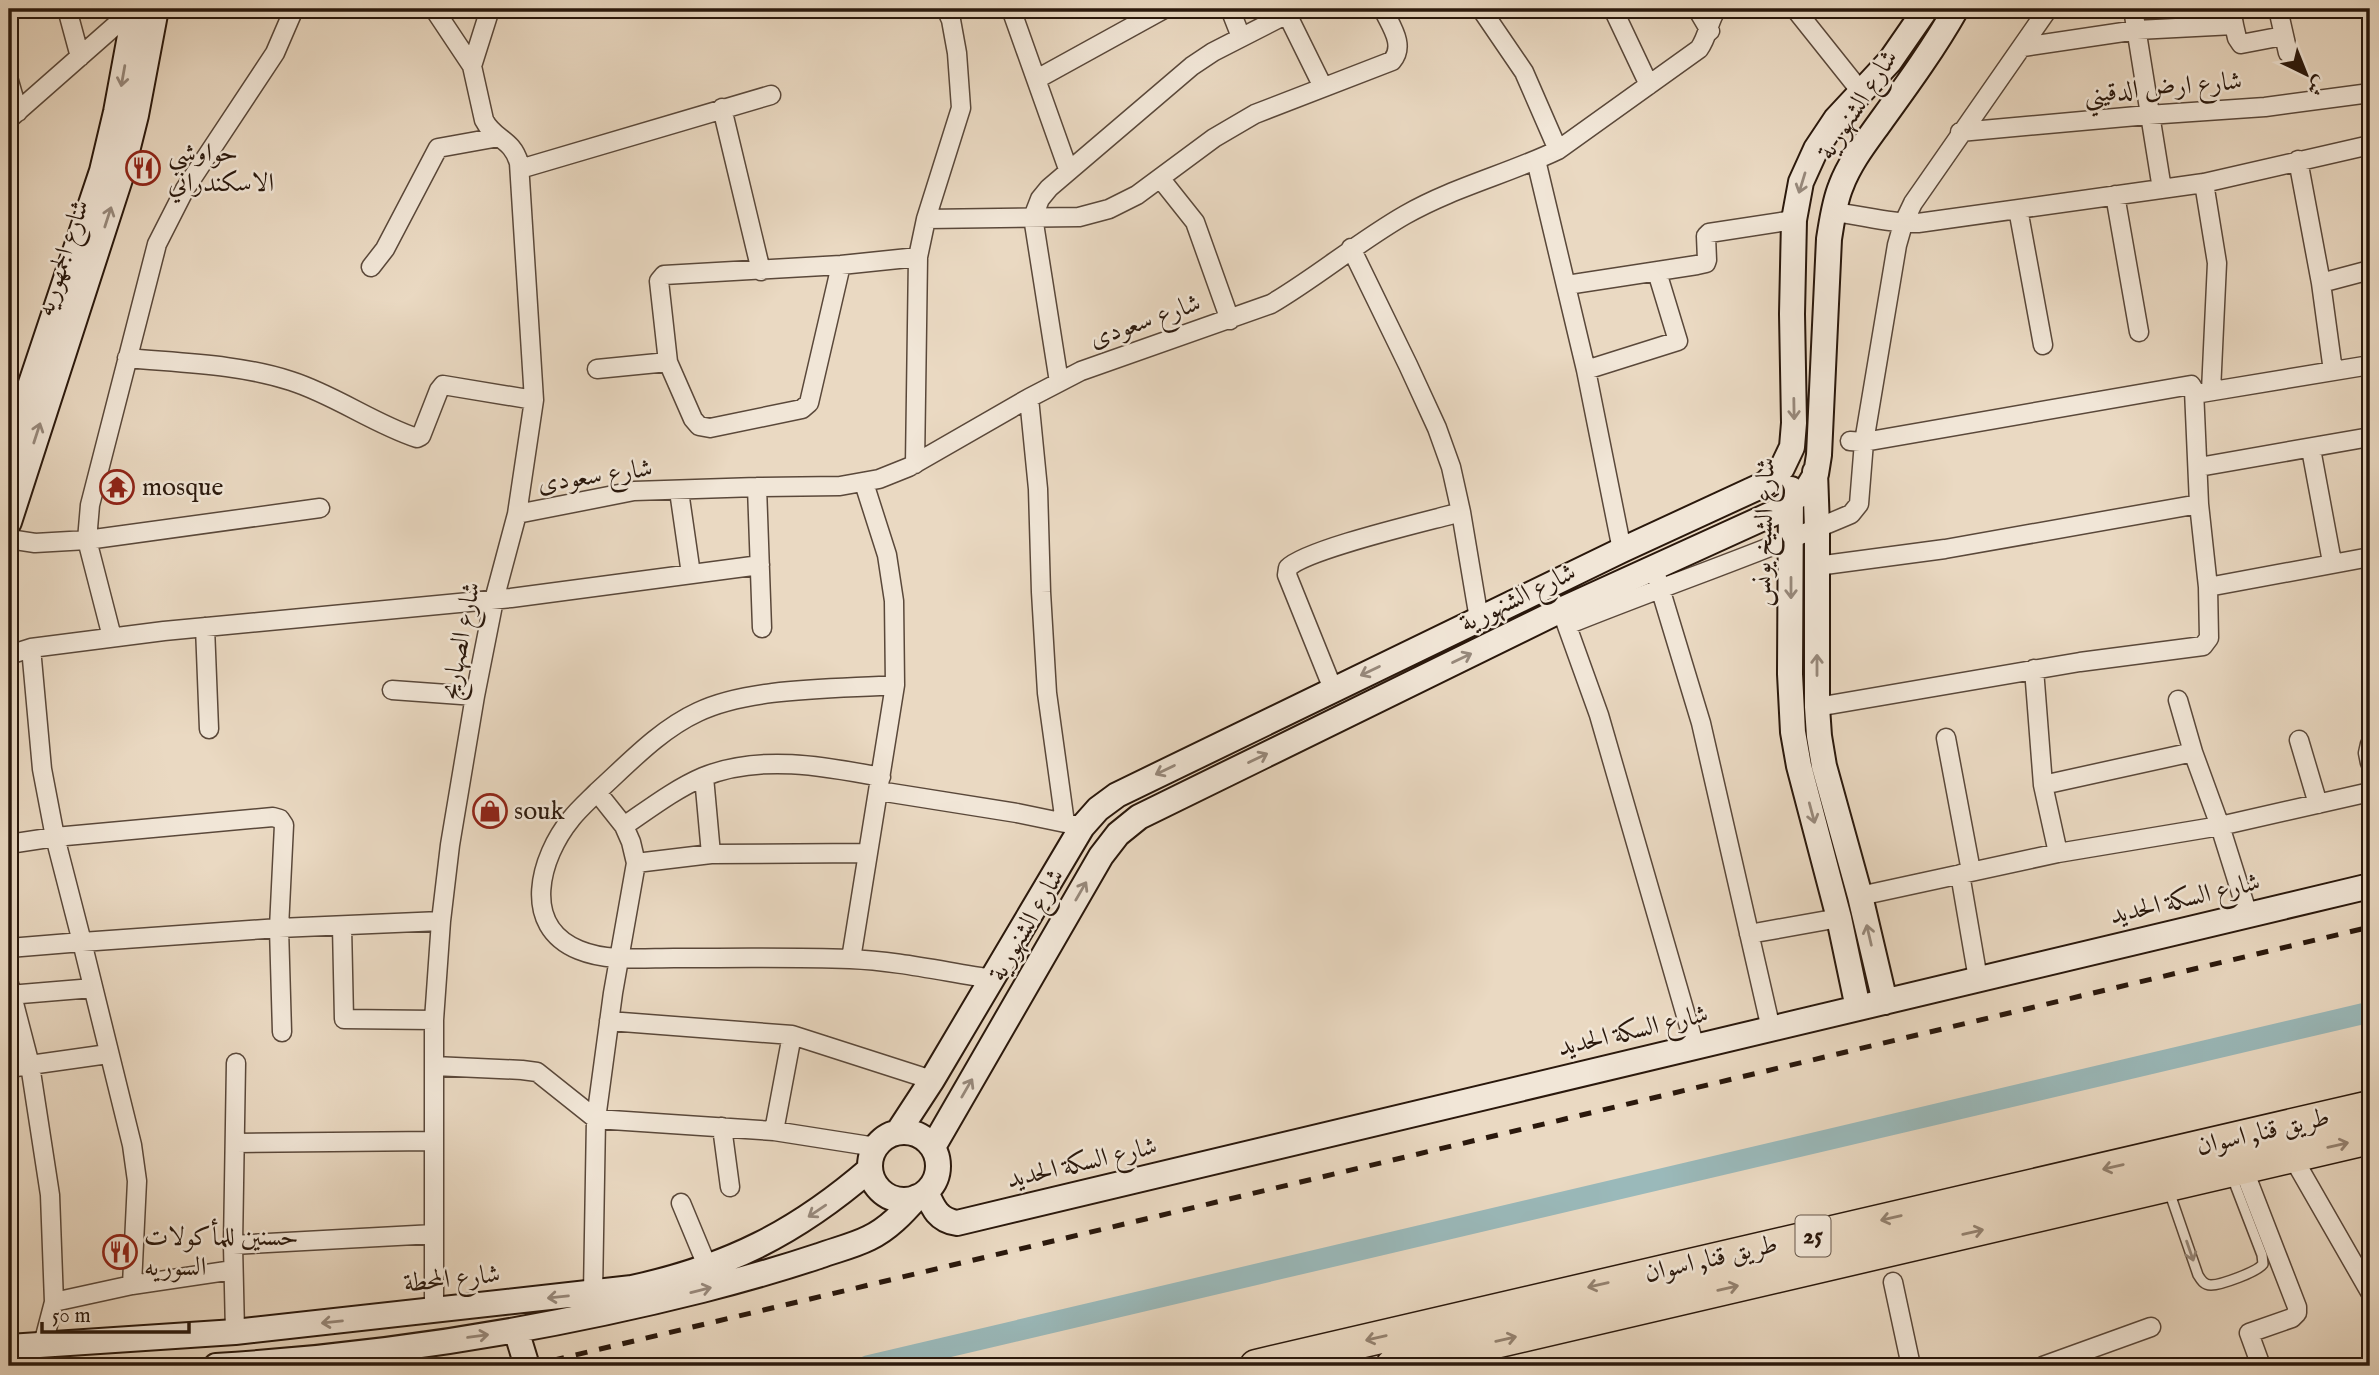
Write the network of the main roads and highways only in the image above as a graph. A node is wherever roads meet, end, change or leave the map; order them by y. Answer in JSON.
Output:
{"nodes":[{"id":1,"x":2370,"y":1107,"type":"edge"},
{"id":2,"x":2370,"y":1138,"type":"edge"},
{"id":3,"x":2226,"y":1140,"type":"junction"},
{"id":4,"x":2157,"y":1157,"type":"junction"},
{"id":5,"x":2237,"y":1170,"type":"junction"},
{"id":6,"x":2167,"y":1186,"type":"junction"},
{"id":7,"x":1475,"y":1357,"type":"edge"},
{"id":8,"x":1256,"y":1366,"type":"edge"},
{"id":9,"x":1392,"y":1366,"type":"edge"}],
"edges":[{"from":1,"to":3,"type":"highway","name":"طريق قنا, اسوان","number":"25"},
{"from":5,"to":2,"type":"highway","name":"طريق قنا, اسوان","number":"25","one_way":true},
{"from":3,"to":4,"type":"highway","name":"طريق قنا, اسوان","number":"25"},
{"from":3,"to":5,"type":"highway"},
{"from":4,"to":6,"type":"highway"},
{"from":4,"to":8,"type":"highway","name":"طريق قنا, اسوان","number":"25","one_way":true},
{"from":5,"to":6,"type":"highway","name":"طريق قنا, اسوان","number":"25"},
{"from":7,"to":6,"type":"highway","name":"طريق قنا, اسوان","number":"25","one_way":true},
{"from":7,"to":9,"type":"highway","name":"طريق قنا, اسوان","number":"25"}]}
